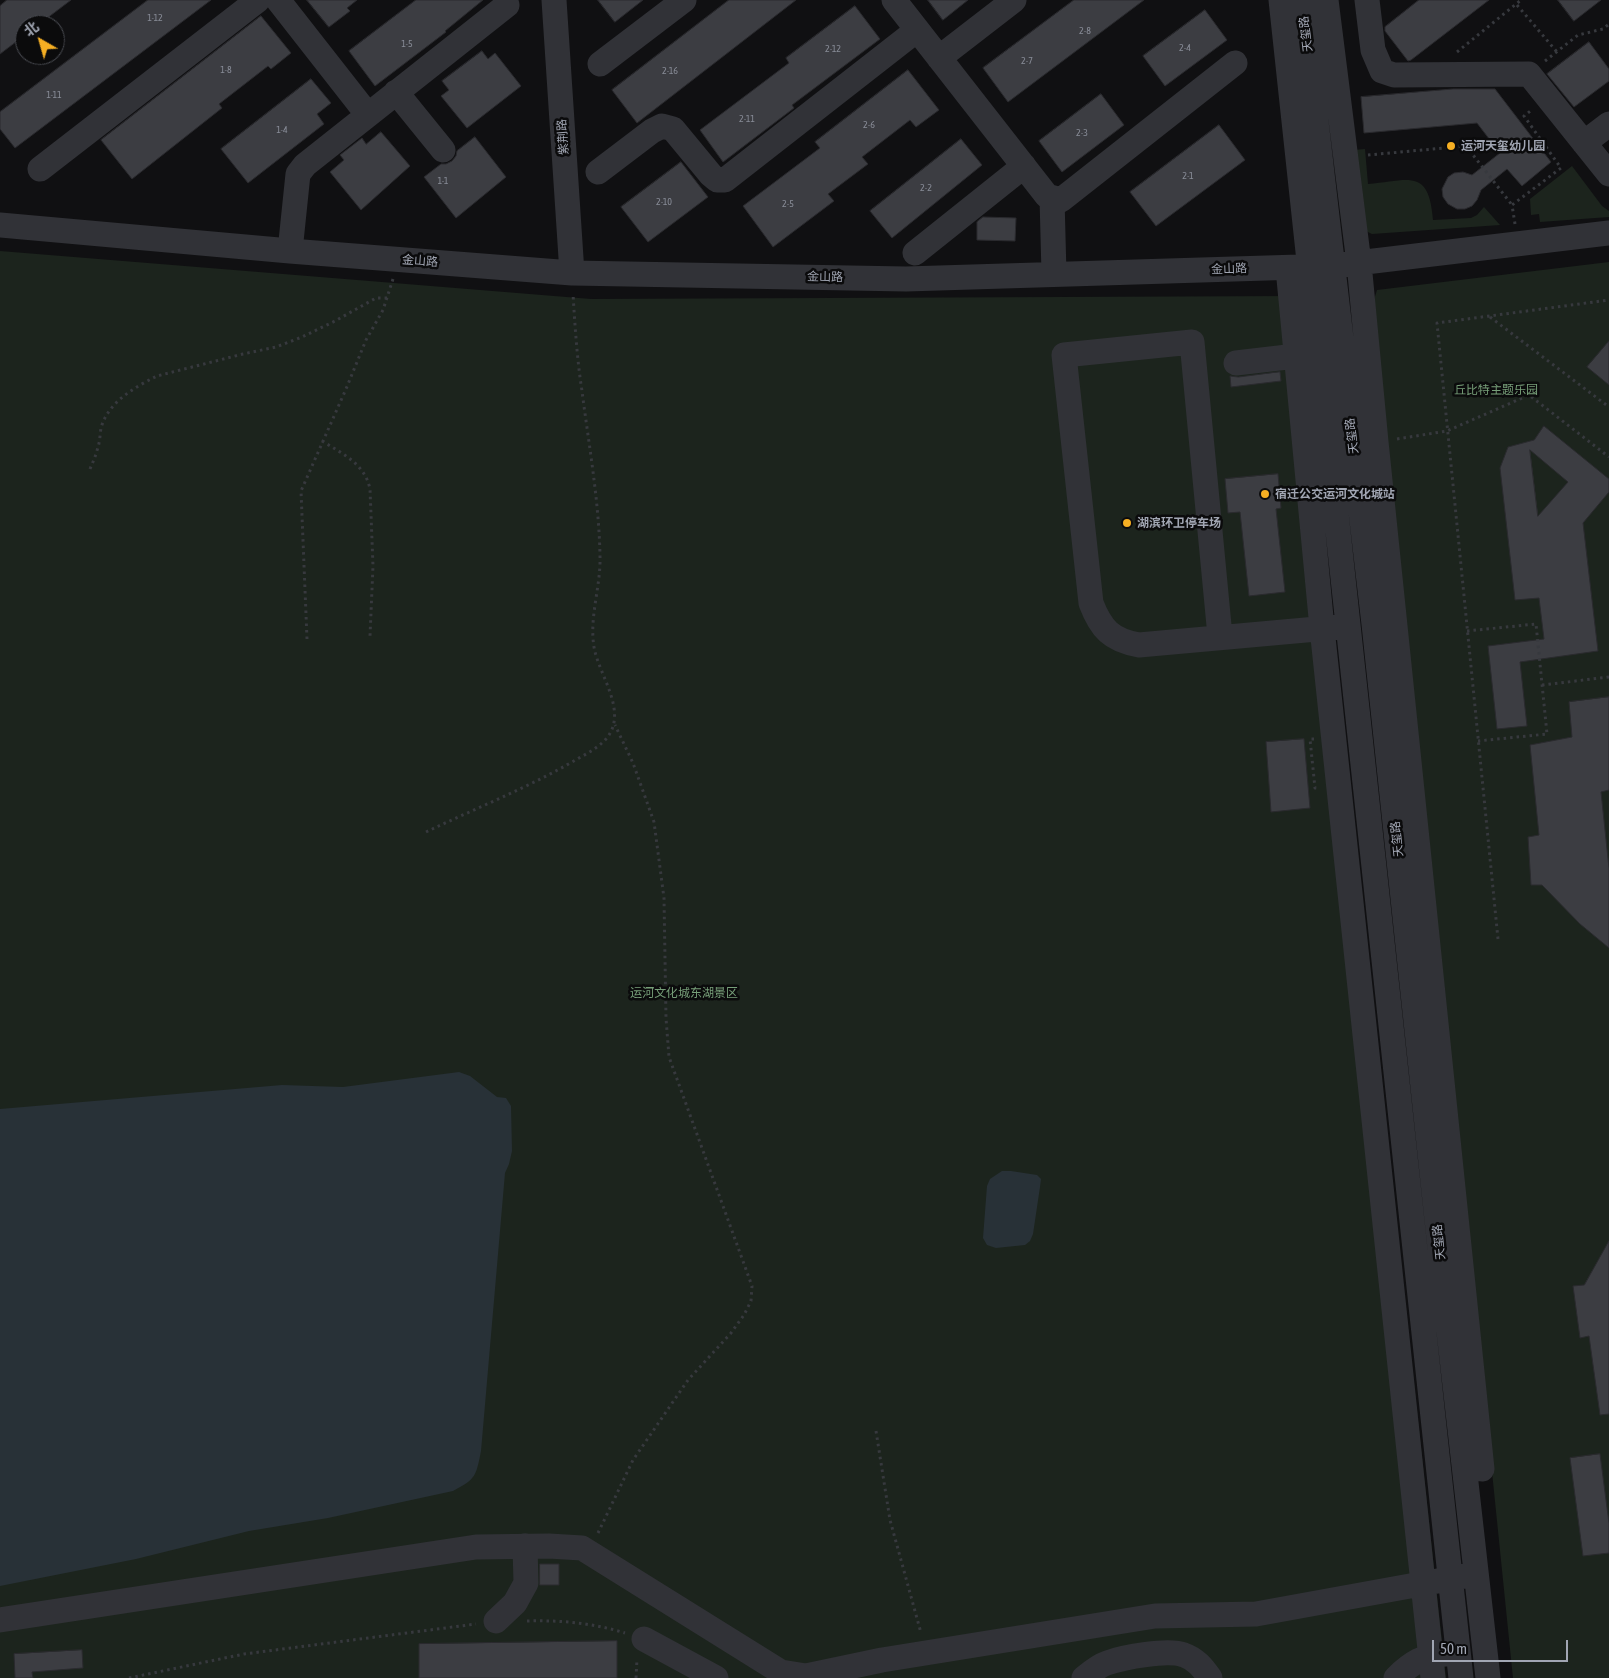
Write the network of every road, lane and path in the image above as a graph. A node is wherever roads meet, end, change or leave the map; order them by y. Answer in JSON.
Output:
{"nodes":[{"id":1,"x":258,"y":0,"type":"edge"},
{"id":2,"x":278,"y":0,"type":"edge"},
{"id":3,"x":554,"y":0,"type":"edge"},
{"id":4,"x":684,"y":0,"type":"edge"},
{"id":5,"x":894,"y":0,"type":"edge"},
{"id":6,"x":1014,"y":0,"type":"edge"},
{"id":7,"x":1281,"y":0,"type":"edge"},
{"id":8,"x":1302,"y":0,"type":"edge"},
{"id":9,"x":1326,"y":0,"type":"edge"},
{"id":10,"x":1367,"y":0,"type":"edge"},
{"id":11,"x":1521,"y":0,"type":"edge"},
{"id":12,"x":507,"y":5,"type":"dead end"},
{"id":13,"x":1517,"y":5,"type":"junction"},
{"id":14,"x":1609,"y":24,"type":"edge"},
{"id":15,"x":917,"y":30,"type":"junction"},
{"id":16,"x":1557,"y":52,"type":"junction"},
{"id":17,"x":939,"y":58,"type":"junction"},
{"id":18,"x":1235,"y":63,"type":"dead end"},
{"id":19,"x":600,"y":64,"type":"dead end"},
{"id":20,"x":1528,"y":74,"type":"junction"},
{"id":21,"x":1429,"y":75,"type":"junction"},
{"id":22,"x":396,"y":92,"type":"junction"},
{"id":23,"x":1548,"y":98,"type":"junction"},
{"id":24,"x":368,"y":115,"type":"junction"},
{"id":25,"x":1609,"y":124,"type":"edge"},
{"id":26,"x":1584,"y":143,"type":"junction"},
{"id":27,"x":443,"y":150,"type":"dead end"},
{"id":28,"x":1368,"y":155,"type":"dead end"},
{"id":29,"x":1024,"y":166,"type":"junction"},
{"id":30,"x":40,"y":169,"type":"dead end"},
{"id":31,"x":598,"y":172,"type":"dead end"},
{"id":32,"x":1609,"y":174,"type":"edge"},
{"id":33,"x":1052,"y":198,"type":"junction"},
{"id":34,"x":1512,"y":205,"type":"junction"},
{"id":35,"x":0,"y":221,"type":"edge"},
{"id":36,"x":0,"y":225,"type":"edge"},
{"id":37,"x":40,"y":228,"type":"junction"},
{"id":38,"x":1609,"y":233,"type":"edge"},
{"id":39,"x":1517,"y":244,"type":"junction"},
{"id":40,"x":290,"y":251,"type":"junction"},
{"id":41,"x":915,"y":253,"type":"dead end"},
{"id":42,"x":399,"y":260,"type":"junction"},
{"id":43,"x":1359,"y":263,"type":"junction"},
{"id":44,"x":1310,"y":267,"type":"junction"},
{"id":45,"x":572,"y":273,"type":"junction"},
{"id":46,"x":1054,"y":274,"type":"junction"},
{"id":47,"x":387,"y":298,"type":"junction"},
{"id":48,"x":1609,"y":300,"type":"edge"},
{"id":49,"x":1490,"y":316,"type":"junction"},
{"id":50,"x":1296,"y":356,"type":"junction"},
{"id":51,"x":1236,"y":363,"type":"dead end"},
{"id":52,"x":1609,"y":407,"type":"edge"},
{"id":53,"x":1447,"y":431,"type":"junction"},
{"id":54,"x":322,"y":442,"type":"junction"},
{"id":55,"x":1376,"y":442,"type":"junction"},
{"id":56,"x":1609,"y":457,"type":"edge"},
{"id":57,"x":90,"y":469,"type":"dead end"},
{"id":58,"x":1363,"y":538,"type":"junction"},
{"id":59,"x":1374,"y":624,"type":"junction"},
{"id":60,"x":1349,"y":626,"type":"junction"},
{"id":61,"x":1322,"y":628,"type":"junction"},
{"id":62,"x":1467,"y":631,"type":"junction"},
{"id":63,"x":370,"y":636,"type":"dead end"},
{"id":64,"x":1220,"y":636,"type":"junction"},
{"id":65,"x":307,"y":639,"type":"dead end"},
{"id":66,"x":1609,"y":677,"type":"edge"},
{"id":67,"x":1542,"y":685,"type":"junction"},
{"id":68,"x":615,"y":724,"type":"junction"},
{"id":69,"x":1478,"y":741,"type":"junction"},
{"id":70,"x":426,"y":832,"type":"dead end"},
{"id":71,"x":1413,"y":897,"type":"junction"},
{"id":72,"x":1378,"y":902,"type":"junction"},
{"id":73,"x":1351,"y":905,"type":"junction"},
{"id":74,"x":1498,"y":939,"type":"dead end"},
{"id":75,"x":876,"y":1431,"type":"dead end"},
{"id":76,"x":525,"y":1546,"type":"junction"},
{"id":77,"x":588,"y":1552,"type":"junction"},
{"id":78,"x":1477,"y":1574,"type":"junction"},
{"id":79,"x":1450,"y":1579,"type":"junction"},
{"id":80,"x":1423,"y":1584,"type":"junction"},
{"id":81,"x":0,"y":1620,"type":"edge"},
{"id":82,"x":496,"y":1621,"type":"junction"},
{"id":83,"x":644,"y":1639,"type":"junction"},
{"id":84,"x":926,"y":1653,"type":"junction"},
{"id":85,"x":1458,"y":1653,"type":"junction"},
{"id":86,"x":1432,"y":1666,"type":"edge"},
{"id":87,"x":762,"y":1670,"type":"edge"},
{"id":88,"x":129,"y":1678,"type":"edge"},
{"id":89,"x":636,"y":1678,"type":"edge"},
{"id":90,"x":716,"y":1678,"type":"edge"},
{"id":91,"x":1084,"y":1678,"type":"edge"},
{"id":92,"x":1210,"y":1678,"type":"edge"},
{"id":93,"x":1396,"y":1678,"type":"edge"},
{"id":94,"x":1461,"y":1678,"type":"edge"},
{"id":95,"x":1488,"y":1678,"type":"edge"},
{"id":96,"x":1504,"y":1678,"type":"edge"}],
"edges":[{"from":1,"to":30,"type":"street"},
{"from":2,"to":24,"type":"street"},
{"from":3,"to":45,"type":"street","name":"紫荆路"},
{"from":4,"to":19,"type":"street"},
{"from":5,"to":15,"type":"street"},
{"from":6,"to":17,"type":"street"},
{"from":7,"to":44,"type":"street","name":"天玺路"},
{"from":8,"to":44,"type":"street","name":"天玺路"},
{"from":9,"to":43,"type":"street"},
{"from":10,"to":21,"type":"street"},
{"from":11,"to":13,"type":"path"},
{"from":12,"to":22,"type":"street"},
{"from":13,"to":16,"type":"path"},
{"from":13,"to":21,"type":"path"},
{"from":14,"to":16,"type":"path"},
{"from":15,"to":17,"type":"street"},
{"from":15,"to":31,"type":"street"},
{"from":16,"to":20,"type":"path"},
{"from":17,"to":29,"type":"street"},
{"from":18,"to":33,"type":"street"},
{"from":20,"to":21,"type":"street"},
{"from":20,"to":23,"type":"street"},
{"from":22,"to":24,"type":"street"},
{"from":22,"to":27,"type":"street"},
{"from":23,"to":26,"type":"street"},
{"from":23,"to":34,"type":"path"},
{"from":24,"to":40,"type":"street"},
{"from":25,"to":26,"type":"street"},
{"from":26,"to":32,"type":"street"},
{"from":28,"to":34,"type":"path"},
{"from":29,"to":33,"type":"street"},
{"from":29,"to":41,"type":"street"},
{"from":33,"to":46,"type":"street"},
{"from":34,"to":39,"type":"path"},
{"from":35,"to":37,"type":"street","name":"金山路"},
{"from":36,"to":37,"type":"street","name":"金山路"},
{"from":37,"to":40,"type":"street","name":"金山路"},
{"from":38,"to":39,"type":"street","name":"金山路"},
{"from":39,"to":43,"type":"street","name":"金山路"},
{"from":40,"to":42,"type":"street","name":"金山路"},
{"from":42,"to":45,"type":"street","name":"金山路"},
{"from":42,"to":47,"type":"path"},
{"from":43,"to":44,"type":"street","name":"金山路"},
{"from":43,"to":55,"type":"street"},
{"from":44,"to":46,"type":"street","name":"金山路"},
{"from":44,"to":50,"type":"street"},
{"from":44,"to":58,"type":"street","name":"天玺路"},
{"from":45,"to":46,"type":"street","name":"金山路"},
{"from":45,"to":68,"type":"path"},
{"from":47,"to":54,"type":"path"},
{"from":47,"to":57,"type":"path"},
{"from":48,"to":49,"type":"path"},
{"from":49,"to":52,"type":"path"},
{"from":49,"to":53,"type":"path"},
{"from":50,"to":51,"type":"street"},
{"from":50,"to":61,"type":"street"},
{"from":53,"to":55,"type":"path"},
{"from":53,"to":56,"type":"path"},
{"from":53,"to":62,"type":"path"},
{"from":54,"to":63,"type":"path"},
{"from":54,"to":65,"type":"path"},
{"from":55,"to":58,"type":"street"},
{"from":58,"to":59,"type":"street","name":"天玺路"},
{"from":58,"to":60,"type":"street","name":"天玺路"},
{"from":58,"to":71,"type":"street"},
{"from":59,"to":60,"type":"street"},
{"from":59,"to":71,"type":"street","name":"天玺路"},
{"from":60,"to":61,"type":"street"},
{"from":60,"to":72,"type":"street","name":"天玺路"},
{"from":61,"to":64,"type":"street"},
{"from":61,"to":73,"type":"street"},
{"from":62,"to":67,"type":"path"},
{"from":62,"to":69,"type":"path"},
{"from":64,"to":64,"type":"street"},
{"from":66,"to":67,"type":"path"},
{"from":67,"to":69,"type":"path"},
{"from":68,"to":70,"type":"path"},
{"from":68,"to":77,"type":"path"},
{"from":69,"to":74,"type":"path"},
{"from":71,"to":72,"type":"street"},
{"from":71,"to":78,"type":"street","name":"天玺路"},
{"from":71,"to":96,"type":"street"},
{"from":72,"to":73,"type":"street"},
{"from":72,"to":79,"type":"street","name":"天玺路"},
{"from":73,"to":80,"type":"street"},
{"from":75,"to":84,"type":"path"},
{"from":76,"to":77,"type":"street"},
{"from":76,"to":81,"type":"street"},
{"from":76,"to":82,"type":"street"},
{"from":77,"to":87,"type":"street"},
{"from":78,"to":79,"type":"street"},
{"from":78,"to":95,"type":"street","name":"天玺路"},
{"from":79,"to":80,"type":"street"},
{"from":79,"to":85,"type":"street","name":"天玺路"},
{"from":80,"to":84,"type":"street"},
{"from":80,"to":86,"type":"street"},
{"from":82,"to":83,"type":"path"},
{"from":82,"to":88,"type":"path"},
{"from":83,"to":89,"type":"path"},
{"from":83,"to":90,"type":"street"},
{"from":84,"to":87,"type":"street"},
{"from":85,"to":86,"type":"street"},
{"from":85,"to":94,"type":"street","name":"天玺路"},
{"from":86,"to":93,"type":"street"},
{"from":91,"to":92,"type":"street"}]}
